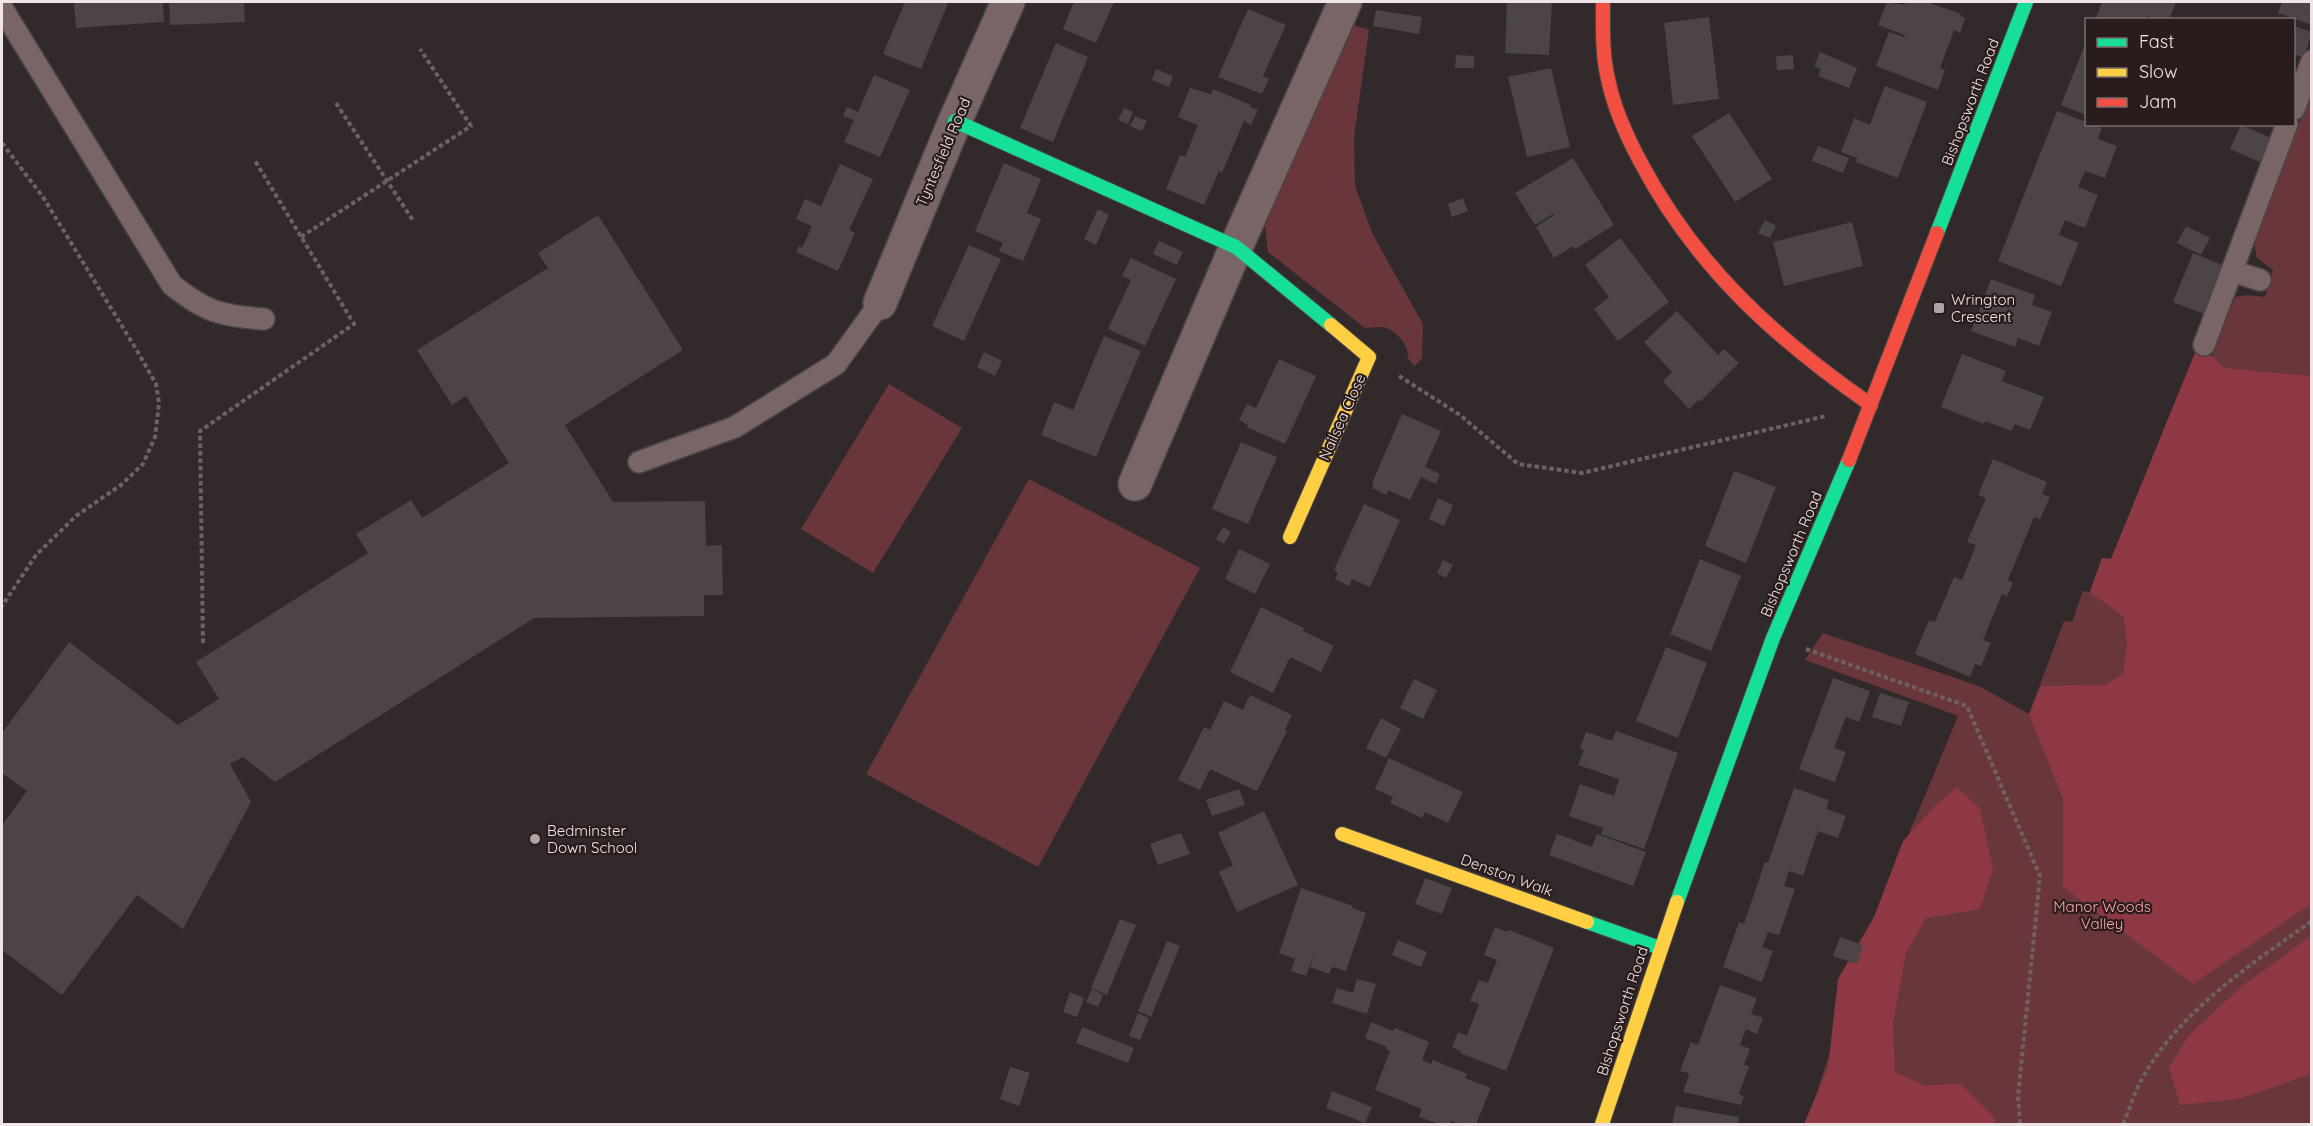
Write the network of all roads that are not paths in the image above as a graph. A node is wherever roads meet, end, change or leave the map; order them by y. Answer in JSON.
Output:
{"nodes":[{"id":1,"x":1008,"y":2,"type":"edge"},
{"id":2,"x":1345,"y":2,"type":"edge"},
{"id":3,"x":1603,"y":2,"type":"edge"},
{"id":4,"x":2026,"y":2,"type":"edge"},
{"id":5,"x":2,"y":8,"type":"edge"},
{"id":6,"x":2312,"y":61,"type":"edge"},
{"id":7,"x":2295,"y":106,"type":"edge"},
{"id":8,"x":955,"y":121,"type":"junction"},
{"id":9,"x":2287,"y":126,"type":"edge"},
{"id":10,"x":1236,"y":247,"type":"junction"},
{"id":11,"x":2232,"y":271,"type":"junction"},
{"id":12,"x":2260,"y":280,"type":"dead end"},
{"id":13,"x":880,"y":303,"type":"joint"},
{"id":14,"x":264,"y":319,"type":"dead end"},
{"id":15,"x":2204,"y":345,"type":"dead end"},
{"id":16,"x":1871,"y":405,"type":"junction"},
{"id":17,"x":639,"y":462,"type":"dead end"},
{"id":18,"x":1135,"y":484,"type":"dead end"},
{"id":19,"x":1290,"y":537,"type":"dead end"},
{"id":20,"x":1342,"y":834,"type":"dead end"},
{"id":21,"x":1660,"y":948,"type":"junction"},
{"id":22,"x":1602,"y":1125,"type":"edge"}],
"edges":[{"from":1,"to":8,"type":"street","name":"Tyntesfield Road"},
{"from":2,"to":10,"type":"street"},
{"from":3,"to":16,"type":"street"},
{"from":4,"to":16,"type":"street","name":"Bishopsworth Road"},
{"from":5,"to":14,"type":"lane"},
{"from":6,"to":7,"type":"lane"},
{"from":8,"to":10,"type":"street","name":"Nailsea Close"},
{"from":8,"to":13,"type":"street","name":"Tyntesfield Road"},
{"from":9,"to":11,"type":"lane"},
{"from":10,"to":18,"type":"street"},
{"from":10,"to":19,"type":"street","name":"Nailsea Close"},
{"from":11,"to":12,"type":"lane"},
{"from":11,"to":15,"type":"lane"},
{"from":13,"to":17,"type":"lane"},
{"from":16,"to":21,"type":"street","name":"Bishopsworth Road"},
{"from":20,"to":21,"type":"street","name":"Denston Walk"},
{"from":21,"to":22,"type":"street","name":"Bishopsworth Road"}]}
